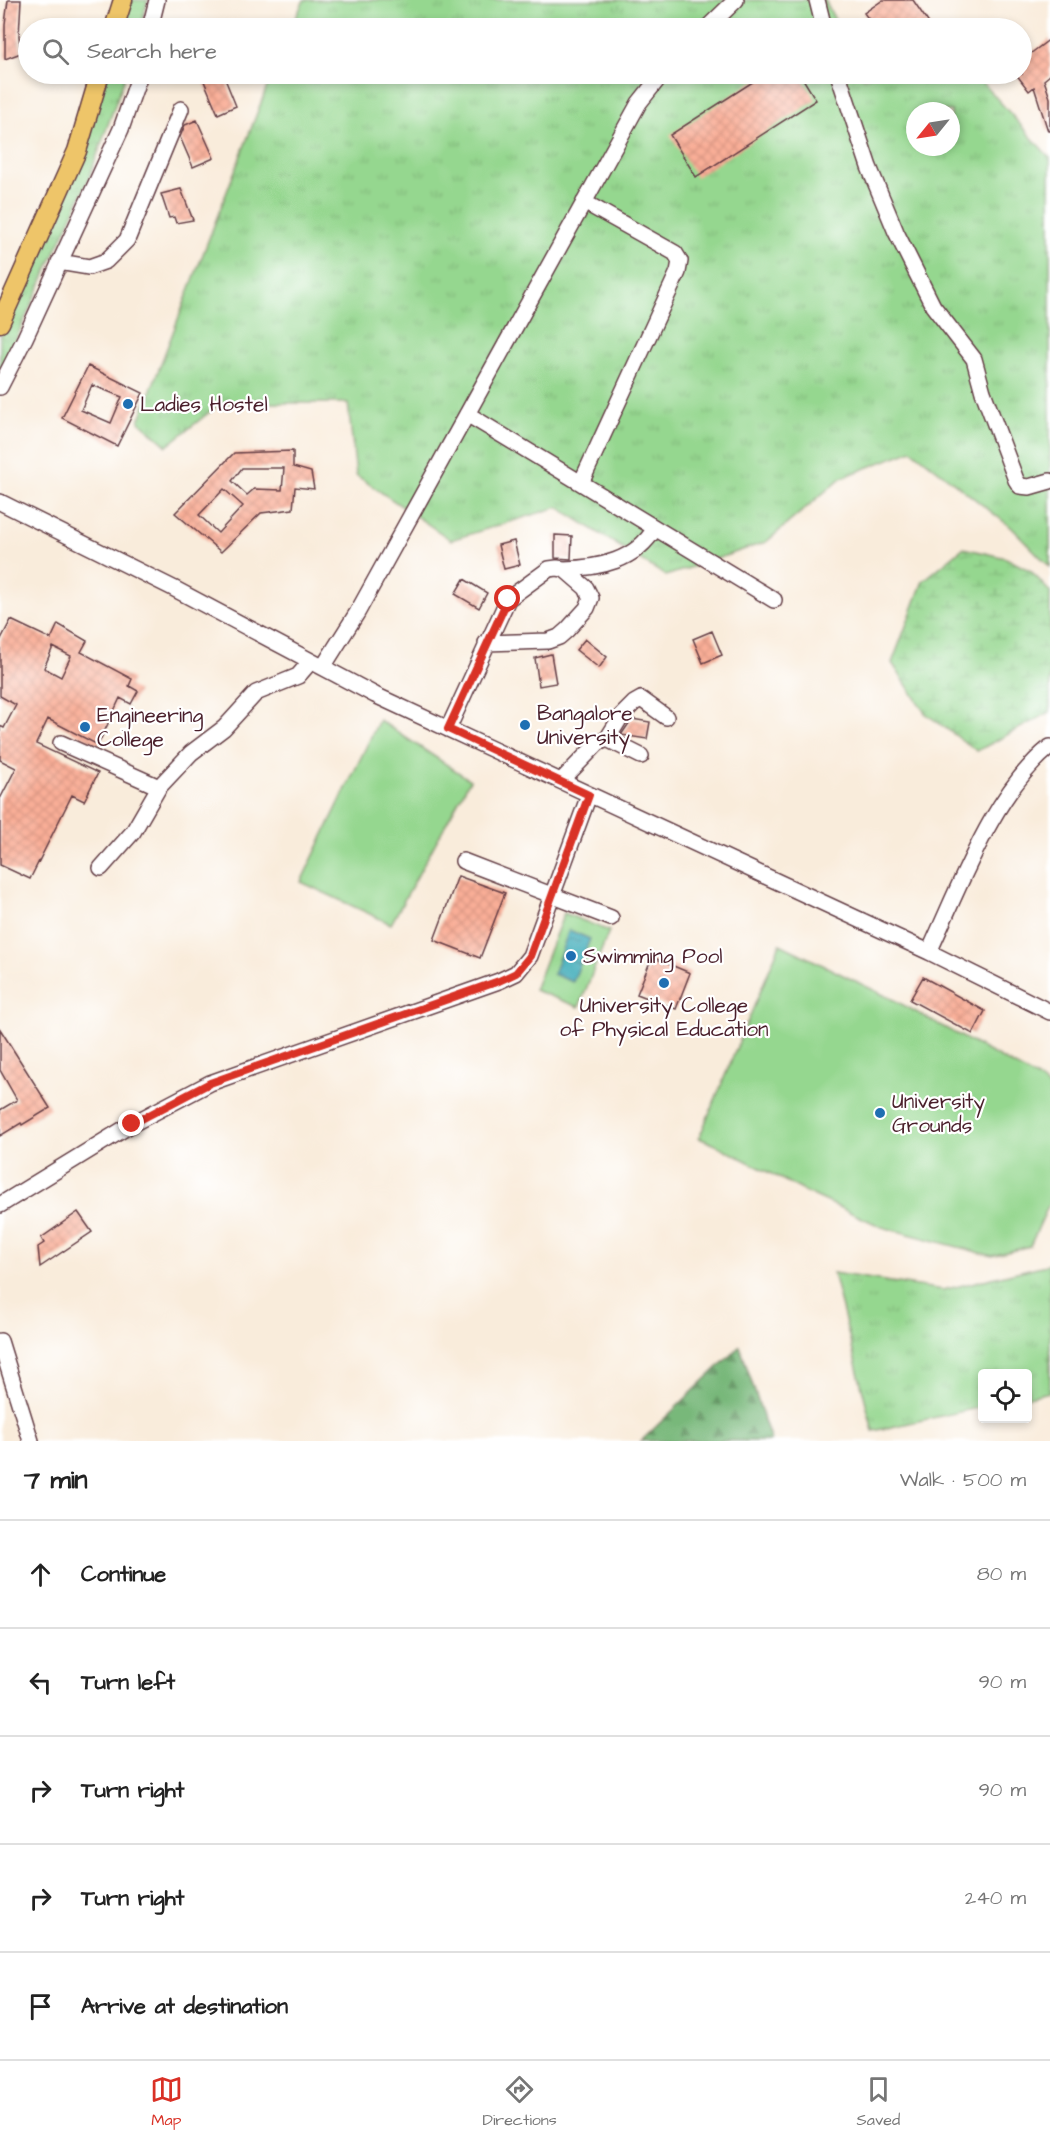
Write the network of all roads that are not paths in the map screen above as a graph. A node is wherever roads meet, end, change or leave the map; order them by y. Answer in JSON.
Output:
{"nodes":[{"id":1,"x":123,"y":0,"type":"edge"},
{"id":2,"x":157,"y":0,"type":"edge"},
{"id":3,"x":736,"y":0,"type":"edge"},
{"id":4,"x":818,"y":0,"type":"edge"},
{"id":5,"x":117,"y":18,"type":"edge"},
{"id":6,"x":152,"y":18,"type":"edge"},
{"id":7,"x":717,"y":18,"type":"edge"},
{"id":8,"x":822,"y":18,"type":"edge"},
{"id":9,"x":97,"y":84,"type":"edge"},
{"id":10,"x":137,"y":84,"type":"edge"},
{"id":11,"x":654,"y":84,"type":"edge"},
{"id":12,"x":841,"y":84,"type":"edge"},
{"id":13,"x":181,"y":109,"type":"dead end"},
{"id":14,"x":584,"y":202,"type":"junction"},
{"id":15,"x":59,"y":262,"type":"junction"},
{"id":16,"x":0,"y":323,"type":"edge"},
{"id":17,"x":0,"y":387,"type":"edge"},
{"id":18,"x":467,"y":414,"type":"junction"},
{"id":19,"x":1050,"y":482,"type":"edge"},
{"id":20,"x":581,"y":483,"type":"junction"},
{"id":21,"x":0,"y":502,"type":"edge"},
{"id":22,"x":656,"y":528,"type":"junction"},
{"id":23,"x":564,"y":569,"type":"junction"},
{"id":24,"x":774,"y":600,"type":"dead end"},
{"id":25,"x":486,"y":643,"type":"junction"},
{"id":26,"x":317,"y":664,"type":"junction"},
{"id":27,"x":666,"y":717,"type":"dead end"},
{"id":28,"x":448,"y":729,"type":"junction"},
{"id":29,"x":606,"y":740,"type":"junction"},
{"id":30,"x":61,"y":743,"type":"dead end"},
{"id":31,"x":1050,"y":747,"type":"edge"},
{"id":32,"x":641,"y":756,"type":"dead end"},
{"id":33,"x":561,"y":781,"type":"junction"},
{"id":34,"x":159,"y":787,"type":"junction"},
{"id":35,"x":589,"y":795,"type":"junction"},
{"id":36,"x":462,"y":861,"type":"dead end"},
{"id":37,"x":101,"y":868,"type":"dead end"},
{"id":38,"x":552,"y":895,"type":"junction"},
{"id":39,"x":612,"y":918,"type":"dead end"},
{"id":40,"x":928,"y":952,"type":"junction"},
{"id":41,"x":1050,"y":1012,"type":"edge"},
{"id":42,"x":0,"y":1205,"type":"edge"},
{"id":43,"x":0,"y":1341,"type":"edge"},
{"id":44,"x":31,"y":1441,"type":"edge"}],
"edges":[{"from":1,"to":5,"type":"main road"},
{"from":2,"to":6,"type":"street"},
{"from":3,"to":7,"type":"street"},
{"from":4,"to":8,"type":"street"},
{"from":9,"to":16,"type":"main road"},
{"from":10,"to":15,"type":"street"},
{"from":11,"to":14,"type":"street"},
{"from":12,"to":19,"type":"street"},
{"from":13,"to":15,"type":"street"},
{"from":14,"to":18,"type":"street"},
{"from":14,"to":20,"type":"street"},
{"from":15,"to":17,"type":"street"},
{"from":18,"to":20,"type":"street"},
{"from":18,"to":26,"type":"street"},
{"from":20,"to":22,"type":"street"},
{"from":21,"to":26,"type":"street"},
{"from":22,"to":23,"type":"street"},
{"from":22,"to":24,"type":"street"},
{"from":23,"to":25,"type":"street"},
{"from":23,"to":25,"type":"street"},
{"from":25,"to":28,"type":"street"},
{"from":26,"to":28,"type":"street"},
{"from":26,"to":34,"type":"street"},
{"from":27,"to":29,"type":"street"},
{"from":28,"to":33,"type":"street"},
{"from":29,"to":32,"type":"street"},
{"from":29,"to":33,"type":"street"},
{"from":30,"to":34,"type":"street"},
{"from":31,"to":40,"type":"street"},
{"from":33,"to":35,"type":"street"},
{"from":34,"to":37,"type":"street"},
{"from":35,"to":38,"type":"street"},
{"from":35,"to":40,"type":"street"},
{"from":36,"to":38,"type":"street"},
{"from":38,"to":39,"type":"street"},
{"from":38,"to":42,"type":"street"},
{"from":40,"to":41,"type":"street"},
{"from":43,"to":44,"type":"street"}]}
